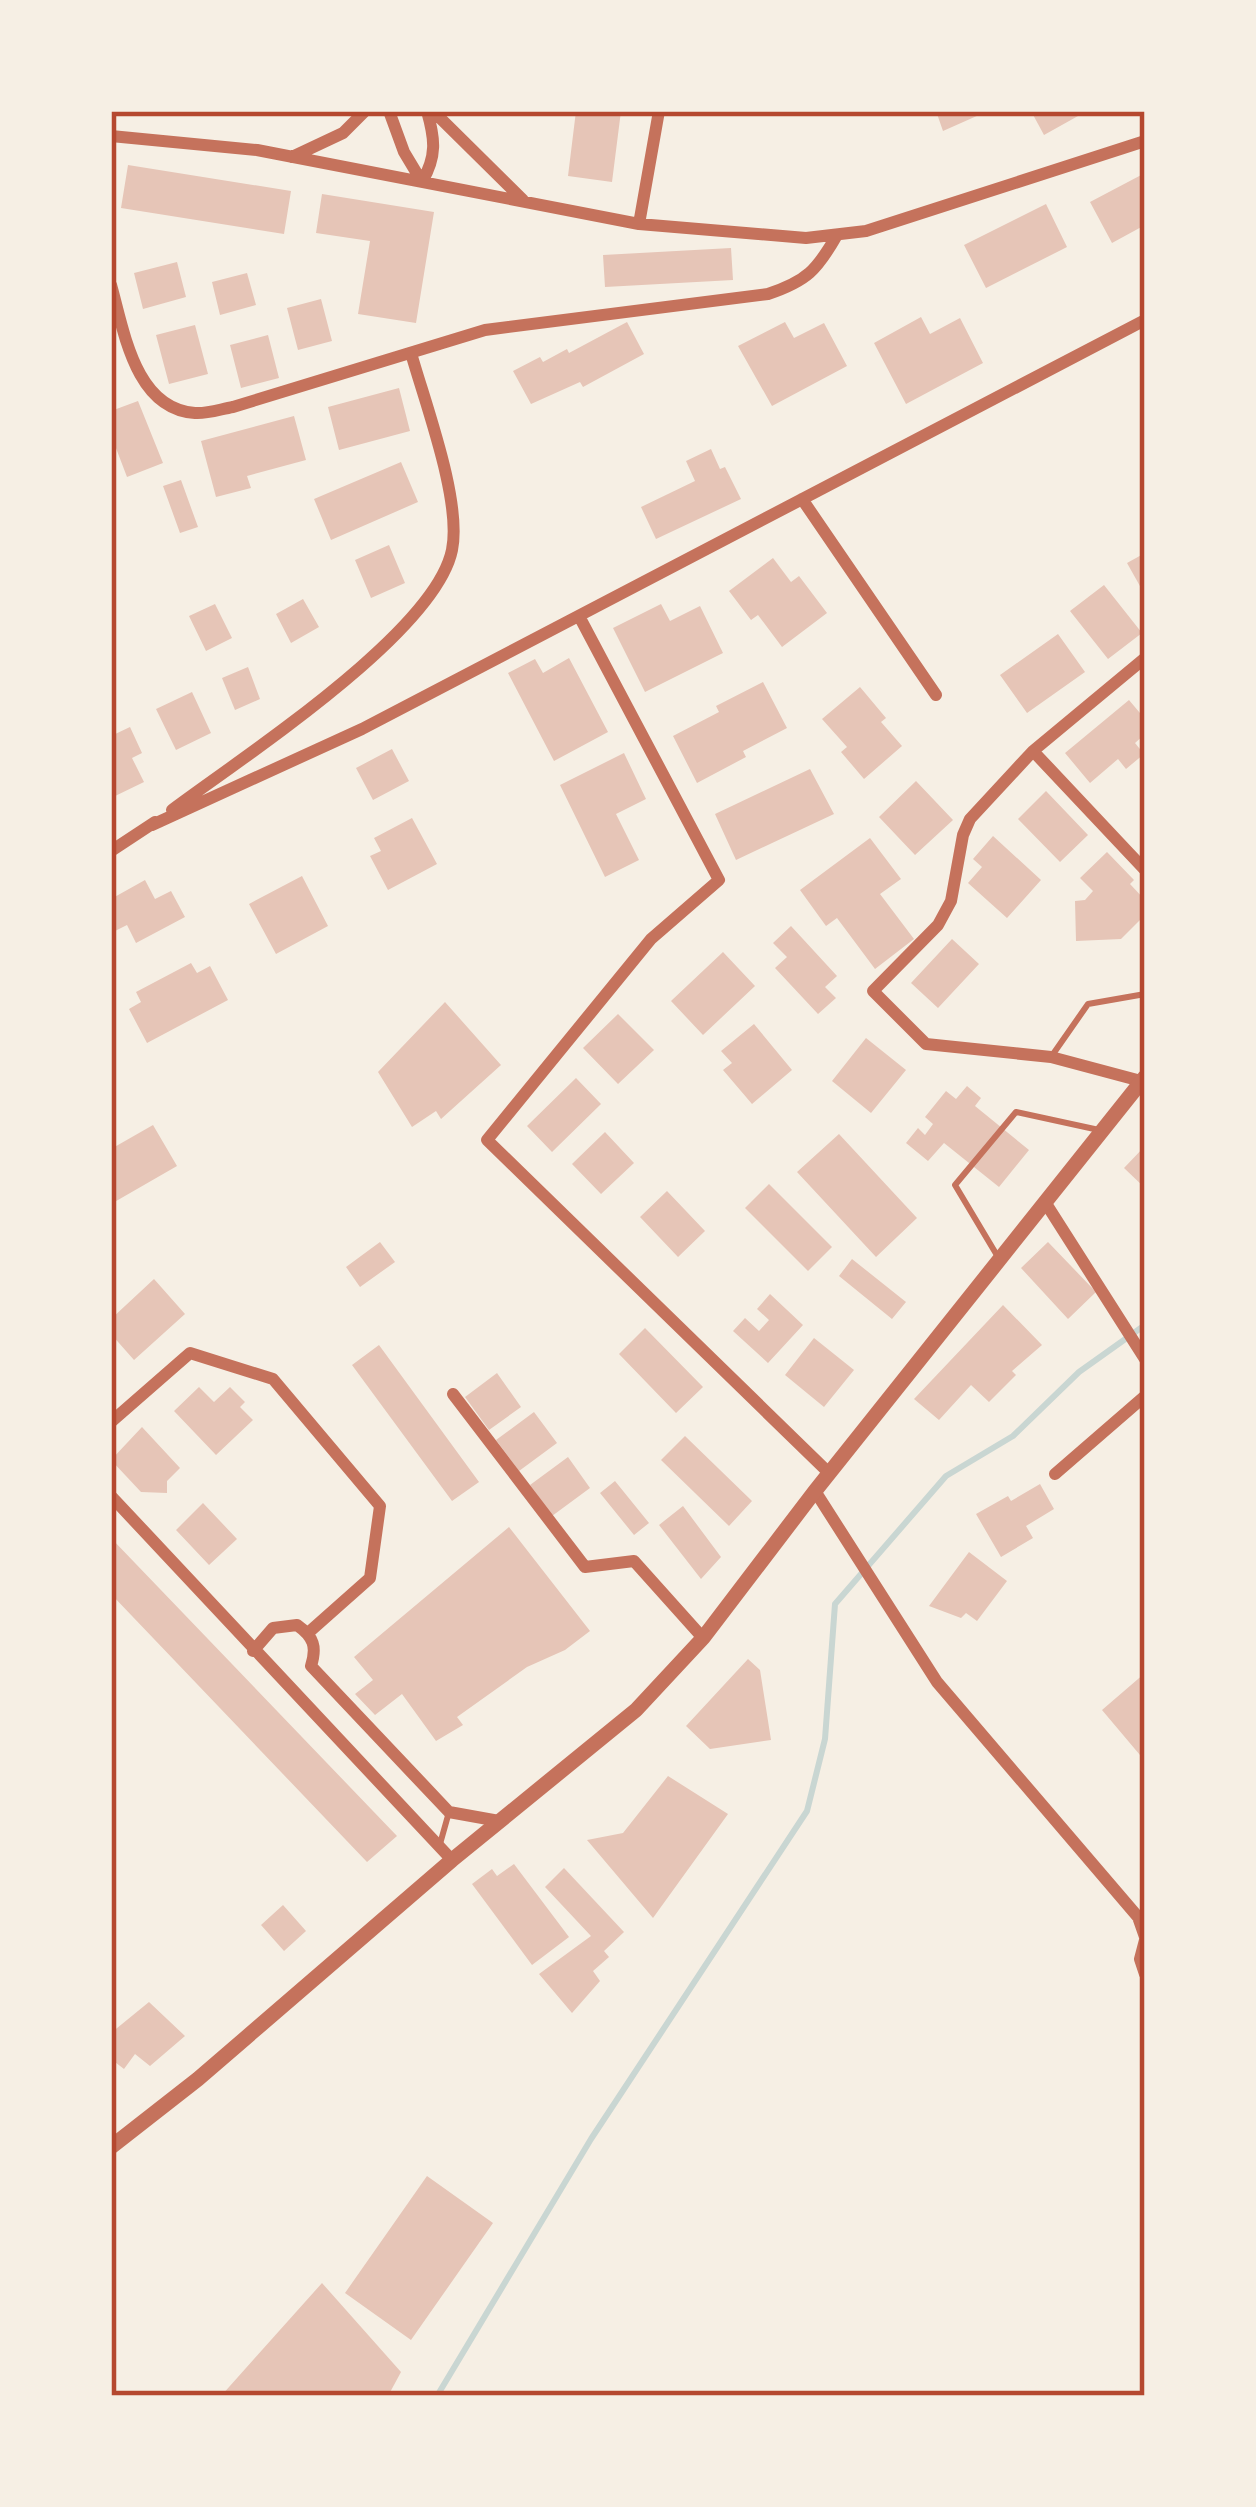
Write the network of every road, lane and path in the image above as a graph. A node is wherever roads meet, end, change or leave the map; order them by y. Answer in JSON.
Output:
{"nodes":[{"id":1,"x":364,"y":111,"type":"edge"},
{"id":2,"x":389,"y":111,"type":"edge"},
{"id":3,"x":430,"y":111,"type":"edge"},
{"id":4,"x":659,"y":111,"type":"edge"},
{"id":5,"x":111,"y":136,"type":"edge"},
{"id":6,"x":1145,"y":141,"type":"edge"},
{"id":7,"x":292,"y":157,"type":"junction"},
{"id":8,"x":422,"y":182,"type":"junction"},
{"id":9,"x":524,"y":201,"type":"junction"},
{"id":10,"x":640,"y":224,"type":"junction"},
{"id":11,"x":837,"y":235,"type":"junction"},
{"id":12,"x":111,"y":285,"type":"edge"},
{"id":13,"x":1145,"y":320,"type":"edge"},
{"id":14,"x":411,"y":353,"type":"junction"},
{"id":15,"x":802,"y":499,"type":"junction"},
{"id":16,"x":579,"y":616,"type":"junction"},
{"id":17,"x":1145,"y":658,"type":"edge"},
{"id":18,"x":936,"y":695,"type":"dead end"},
{"id":19,"x":1033,"y":751,"type":"junction"},
{"id":20,"x":152,"y":825,"type":"junction"},
{"id":21,"x":111,"y":851,"type":"edge"},
{"id":22,"x":1145,"y":870,"type":"edge"},
{"id":23,"x":1145,"y":994,"type":"edge"},
{"id":24,"x":1051,"y":1057,"type":"junction"},
{"id":25,"x":1143,"y":1079,"type":"edge"},
{"id":26,"x":1102,"y":1130,"type":"junction"},
{"id":27,"x":1045,"y":1202,"type":"junction"},
{"id":28,"x":1000,"y":1259,"type":"junction"},
{"id":29,"x":1143,"y":1354,"type":"edge"},
{"id":30,"x":453,"y":1394,"type":"dead end"},
{"id":31,"x":1145,"y":1396,"type":"edge"},
{"id":32,"x":111,"y":1422,"type":"edge"},
{"id":33,"x":830,"y":1473,"type":"junction"},
{"id":34,"x":1055,"y":1474,"type":"dead end"},
{"id":35,"x":815,"y":1491,"type":"junction"},
{"id":36,"x":111,"y":1496,"type":"edge"},
{"id":37,"x":308,"y":1633,"type":"junction"},
{"id":38,"x":703,"y":1638,"type":"junction"},
{"id":39,"x":253,"y":1651,"type":"junction"},
{"id":40,"x":448,"y":1812,"type":"junction"},
{"id":41,"x":499,"y":1821,"type":"junction"},
{"id":42,"x":440,"y":1846,"type":"junction"},
{"id":43,"x":452,"y":1860,"type":"junction"},
{"id":44,"x":1141,"y":1919,"type":"edge"},
{"id":45,"x":1145,"y":1939,"type":"edge"},
{"id":46,"x":1145,"y":1974,"type":"edge"},
{"id":47,"x":111,"y":2147,"type":"edge"}],
"edges":[{"from":1,"to":7,"type":"street"},
{"from":2,"to":8,"type":"street"},
{"from":3,"to":8,"type":"street"},
{"from":3,"to":9,"type":"street"},
{"from":4,"to":10,"type":"street"},
{"from":5,"to":7,"type":"street"},
{"from":6,"to":11,"type":"street"},
{"from":7,"to":8,"type":"street"},
{"from":8,"to":9,"type":"street"},
{"from":9,"to":10,"type":"street"},
{"from":10,"to":11,"type":"street"},
{"from":11,"to":14,"type":"street"},
{"from":12,"to":14,"type":"street"},
{"from":13,"to":15,"type":"street"},
{"from":14,"to":20,"type":"street"},
{"from":15,"to":16,"type":"street"},
{"from":15,"to":18,"type":"street"},
{"from":16,"to":20,"type":"street"},
{"from":16,"to":33,"type":"street"},
{"from":17,"to":19,"type":"street"},
{"from":19,"to":22,"type":"street"},
{"from":19,"to":24,"type":"street"},
{"from":20,"to":21,"type":"street"},
{"from":23,"to":24,"type":"lane"},
{"from":24,"to":25,"type":"street"},
{"from":25,"to":26,"type":"street"},
{"from":26,"to":27,"type":"street"},
{"from":26,"to":28,"type":"lane"},
{"from":27,"to":28,"type":"street"},
{"from":27,"to":29,"type":"street"},
{"from":28,"to":33,"type":"street"},
{"from":30,"to":38,"type":"street"},
{"from":31,"to":34,"type":"street"},
{"from":32,"to":37,"type":"street"},
{"from":33,"to":35,"type":"street"},
{"from":35,"to":38,"type":"street"},
{"from":35,"to":44,"type":"street"},
{"from":36,"to":39,"type":"street"},
{"from":37,"to":39,"type":"street"},
{"from":37,"to":40,"type":"street"},
{"from":38,"to":41,"type":"street"},
{"from":39,"to":42,"type":"street"},
{"from":40,"to":41,"type":"street"},
{"from":40,"to":42,"type":"lane"},
{"from":41,"to":43,"type":"street"},
{"from":42,"to":43,"type":"street"},
{"from":43,"to":47,"type":"street"},
{"from":44,"to":45,"type":"street"},
{"from":45,"to":46,"type":"street"}]}
